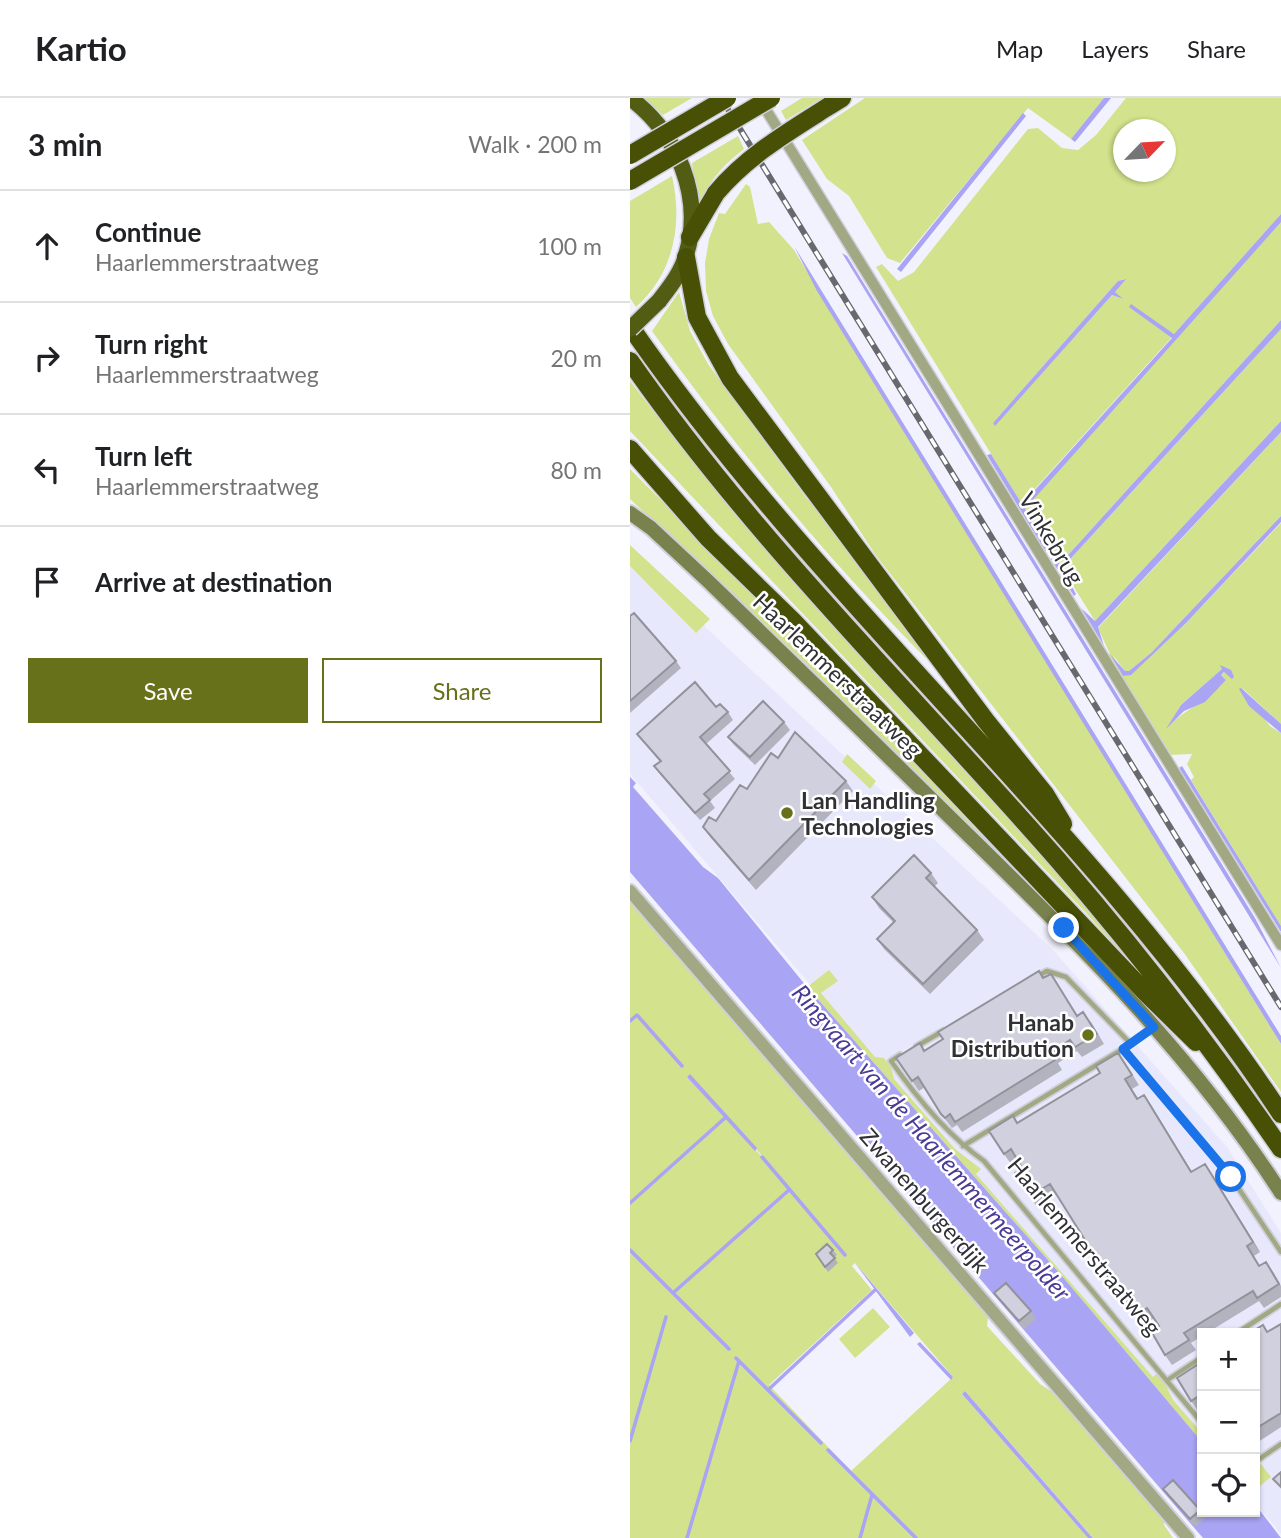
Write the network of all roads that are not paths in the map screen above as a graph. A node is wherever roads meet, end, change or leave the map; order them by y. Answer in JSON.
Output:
{"nodes":[{"id":1,"x":630,"y":98,"type":"edge"},
{"id":2,"x":727,"y":98,"type":"edge"},
{"id":3,"x":759,"y":98,"type":"edge"},
{"id":4,"x":771,"y":98,"type":"edge"},
{"id":5,"x":835,"y":102,"type":"edge"},
{"id":6,"x":630,"y":155,"type":"edge"},
{"id":7,"x":630,"y":181,"type":"edge"},
{"id":8,"x":690,"y":237,"type":"junction"},
{"id":9,"x":686,"y":257,"type":"junction"},
{"id":10,"x":630,"y":327,"type":"edge"},
{"id":11,"x":630,"y":361,"type":"edge"},
{"id":12,"x":630,"y":449,"type":"edge"},
{"id":13,"x":630,"y":513,"type":"edge"},
{"id":14,"x":1087,"y":862,"type":"junction"},
{"id":15,"x":630,"y":891,"type":"edge"},
{"id":16,"x":1281,"y":945,"type":"edge"},
{"id":17,"x":1035,"y":978,"type":"edge"},
{"id":18,"x":951,"y":1026,"type":"edge"},
{"id":19,"x":1154,"y":1027,"type":"junction"},
{"id":20,"x":1130,"y":1043,"type":"junction"},
{"id":21,"x":915,"y":1047,"type":"edge"},
{"id":22,"x":1123,"y":1049,"type":"junction"},
{"id":23,"x":903,"y":1054,"type":"edge"},
{"id":24,"x":1225,"y":1068,"type":"junction"},
{"id":25,"x":1281,"y":1114,"type":"edge"},
{"id":26,"x":962,"y":1146,"type":"junction"},
{"id":27,"x":1281,"y":1149,"type":"edge"},
{"id":28,"x":1281,"y":1193,"type":"edge"},
{"id":29,"x":1281,"y":1252,"type":"edge"},
{"id":30,"x":1281,"y":1304,"type":"edge"},
{"id":31,"x":1245,"y":1328,"type":"edge"},
{"id":32,"x":1197,"y":1360,"type":"edge"},
{"id":33,"x":1168,"y":1379,"type":"junction"},
{"id":34,"x":1197,"y":1417,"type":"edge"},
{"id":35,"x":1281,"y":1444,"type":"edge"},
{"id":36,"x":1260,"y":1459,"type":"edge"},
{"id":37,"x":1188,"y":1538,"type":"edge"}],
"edges":[{"from":1,"to":8,"type":"highway"},
{"from":2,"to":6,"type":"highway","bridge":true},
{"from":3,"to":16,"type":"street","name":"Vinkebrug"},
{"from":4,"to":7,"type":"highway","bridge":true},
{"from":5,"to":8,"type":"highway","bridge":true},
{"from":8,"to":9,"type":"highway"},
{"from":9,"to":10,"type":"highway","bridge":true},
{"from":9,"to":14,"type":"highway"},
{"from":10,"to":14,"type":"highway"},
{"from":11,"to":24,"type":"highway"},
{"from":12,"to":24,"type":"highway"},
{"from":13,"to":19,"type":"main road","name":"Haarlemmerstraatweg"},
{"from":14,"to":25,"type":"highway"},
{"from":15,"to":37,"type":"street","name":"Zwanenburgerdijk"},
{"from":17,"to":20,"type":"lane"},
{"from":18,"to":21,"type":"lane"},
{"from":19,"to":20,"type":"lane"},
{"from":19,"to":28,"type":"main road","name":"Haarlemmerstraatweg"},
{"from":20,"to":22,"type":"lane"},
{"from":22,"to":26,"type":"lane"},
{"from":22,"to":29,"type":"lane"},
{"from":23,"to":26,"type":"lane","name":"Haarlemmerstraatweg"},
{"from":24,"to":27,"type":"highway"},
{"from":26,"to":33,"type":"lane","name":"Haarlemmerstraatweg"},
{"from":30,"to":31,"type":"lane"},
{"from":32,"to":33,"type":"lane"},
{"from":33,"to":34,"type":"lane","name":"Haarlemmerstraatweg"},
{"from":35,"to":36,"type":"lane"}]}
